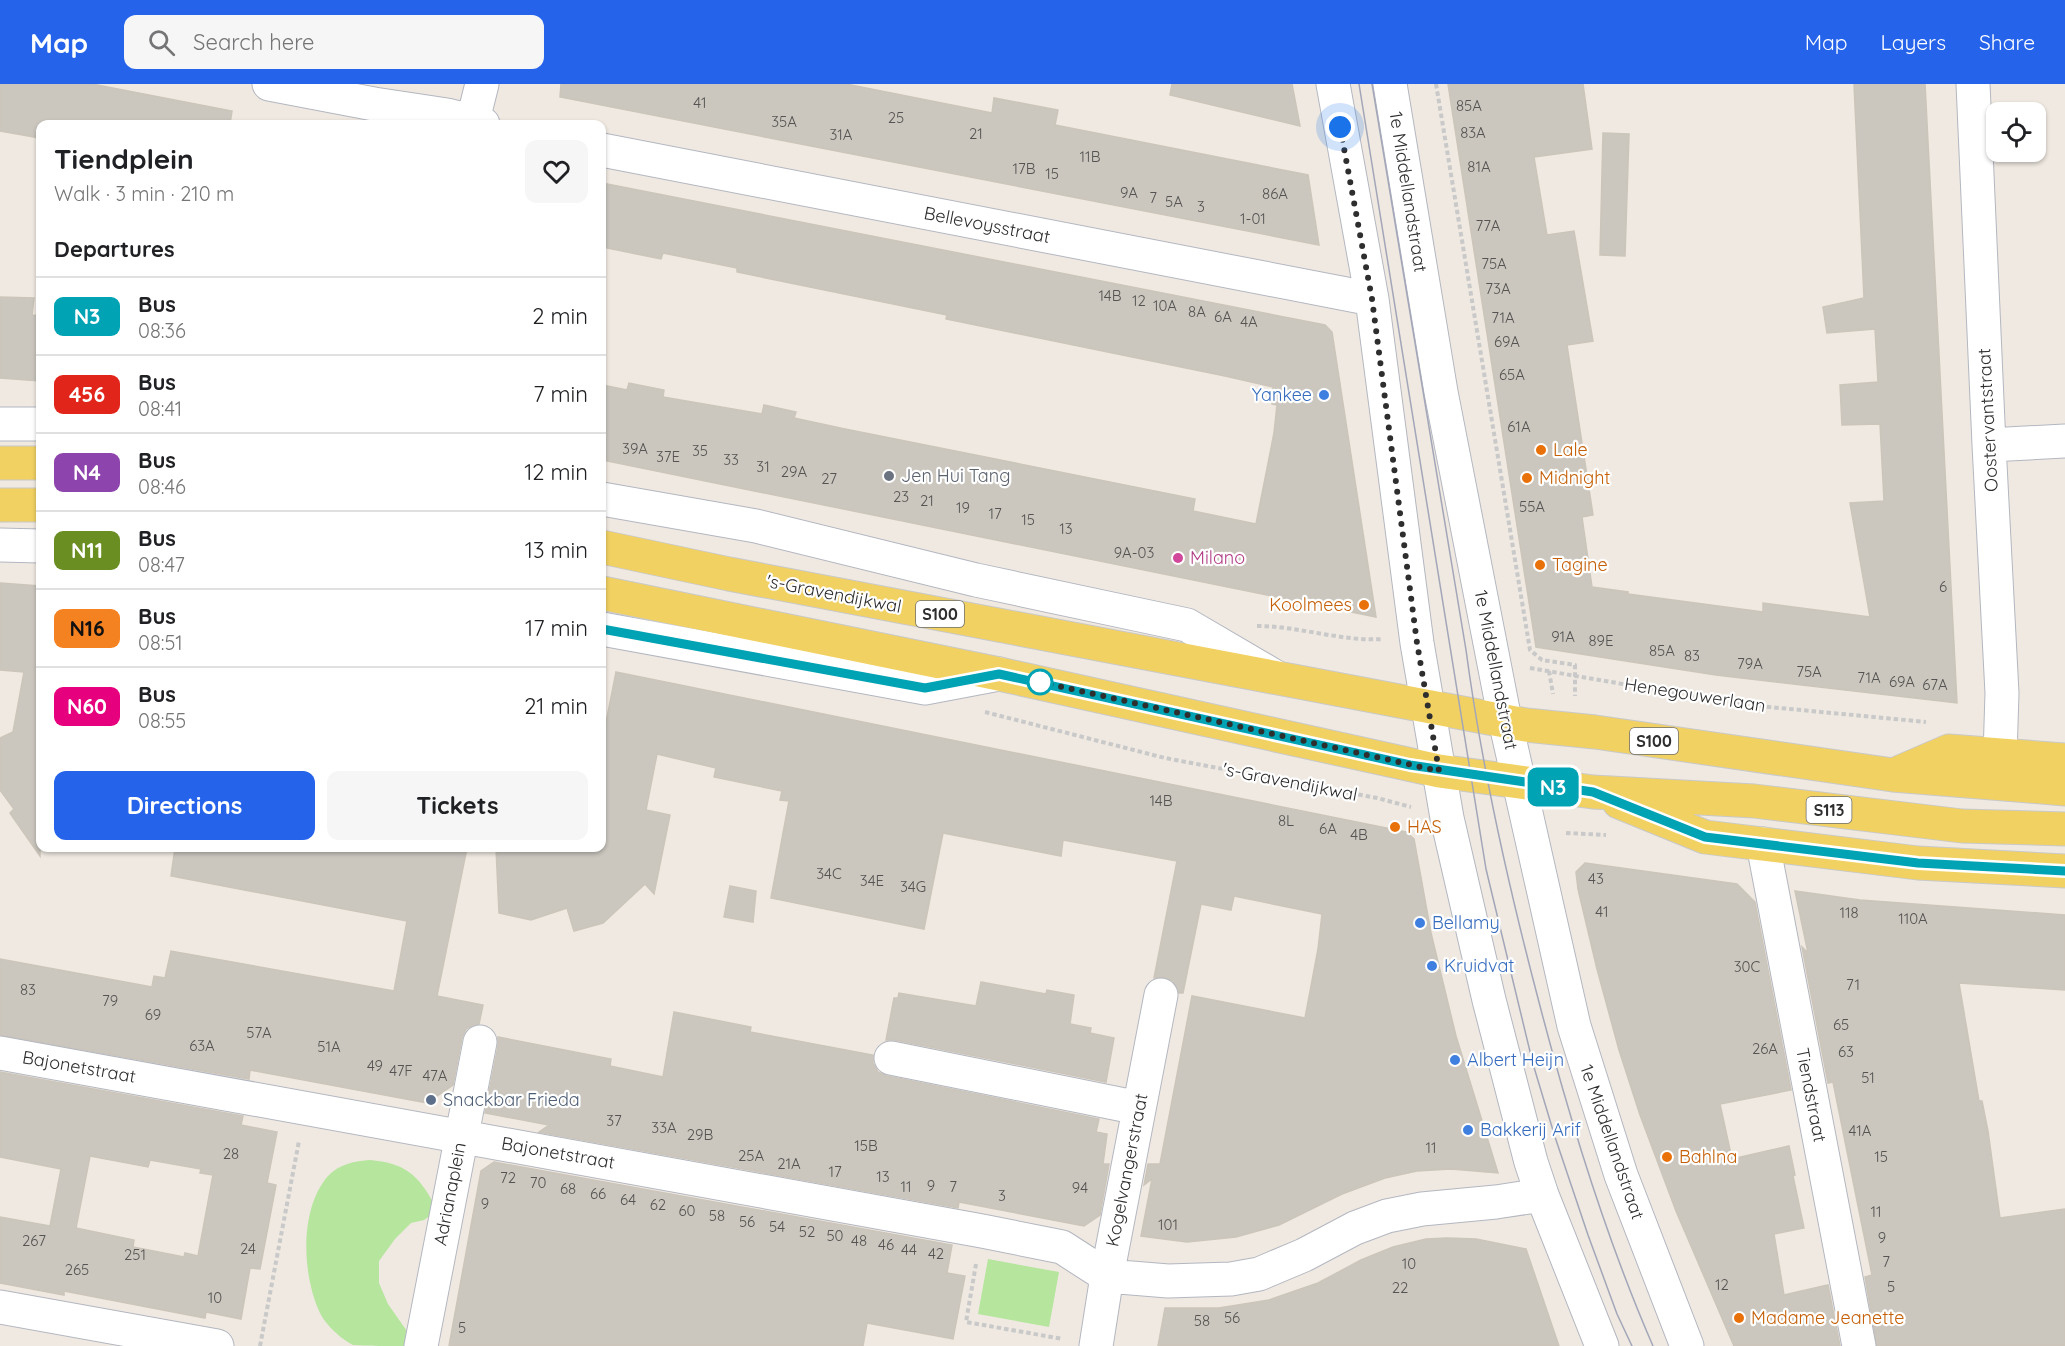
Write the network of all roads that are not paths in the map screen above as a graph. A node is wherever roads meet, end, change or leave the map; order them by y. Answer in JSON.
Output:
{"nodes":[{"id":1,"x":269,"y":84,"type":"edge"},
{"id":2,"x":482,"y":84,"type":"edge"},
{"id":3,"x":1333,"y":84,"type":"edge"},
{"id":4,"x":1390,"y":84,"type":"edge"},
{"id":5,"x":1973,"y":84,"type":"edge"},
{"id":6,"x":414,"y":106,"type":"edge"},
{"id":7,"x":462,"y":120,"type":"edge"},
{"id":8,"x":477,"y":120,"type":"edge"},
{"id":9,"x":606,"y":151,"type":"edge"},
{"id":10,"x":1372,"y":299,"type":"junction"},
{"id":11,"x":0,"y":424,"type":"edge"},
{"id":12,"x":36,"y":424,"type":"edge"},
{"id":13,"x":2065,"y":441,"type":"edge"},
{"id":14,"x":1989,"y":445,"type":"junction"},
{"id":15,"x":0,"y":463,"type":"edge"},
{"id":16,"x":36,"y":464,"type":"edge"},
{"id":17,"x":606,"y":500,"type":"edge"},
{"id":18,"x":0,"y":505,"type":"edge"},
{"id":19,"x":36,"y":505,"type":"edge"},
{"id":20,"x":0,"y":544,"type":"edge"},
{"id":21,"x":36,"y":546,"type":"edge"},
{"id":22,"x":606,"y":548,"type":"edge"},
{"id":23,"x":606,"y":594,"type":"edge"},
{"id":24,"x":606,"y":630,"type":"edge"},
{"id":25,"x":999,"y":674,"type":"junction"},
{"id":26,"x":1279,"y":679,"type":"junction"},
{"id":27,"x":1428,"y":706,"type":"junction"},
{"id":28,"x":1505,"y":720,"type":"junction"},
{"id":29,"x":2000,"y":756,"type":"junction"},
{"id":30,"x":2065,"y":760,"type":"edge"},
{"id":31,"x":1439,"y":771,"type":"junction"},
{"id":32,"x":1893,"y":775,"type":"junction"},
{"id":33,"x":1518,"y":782,"type":"junction"},
{"id":34,"x":2065,"y":789,"type":"edge"},
{"id":35,"x":1593,"y":792,"type":"junction"},
{"id":36,"x":2065,"y":829,"type":"edge"},
{"id":37,"x":1763,"y":844,"type":"junction"},
{"id":38,"x":2065,"y":871,"type":"edge"},
{"id":39,"x":1161,"y":995,"type":"dead end"},
{"id":40,"x":480,"y":1042,"type":"dead end"},
{"id":41,"x":0,"y":1053,"type":"edge"},
{"id":42,"x":891,"y":1058,"type":"dead end"},
{"id":43,"x":1139,"y":1108,"type":"junction"},
{"id":44,"x":461,"y":1135,"type":"junction"},
{"id":45,"x":1542,"y":1195,"type":"junction"},
{"id":46,"x":1107,"y":1276,"type":"junction"},
{"id":47,"x":0,"y":1307,"type":"edge"},
{"id":48,"x":1096,"y":1345,"type":"edge"},
{"id":49,"x":217,"y":1346,"type":"edge"},
{"id":50,"x":421,"y":1346,"type":"edge"},
{"id":51,"x":1602,"y":1346,"type":"edge"},
{"id":52,"x":1688,"y":1346,"type":"edge"},
{"id":53,"x":1859,"y":1346,"type":"edge"}],
"edges":[{"from":1,"to":6,"type":"street"},
{"from":2,"to":8,"type":"street"},
{"from":3,"to":10,"type":"street"},
{"from":4,"to":28,"type":"street","name":"1e Middellandstraat"},
{"from":5,"to":14,"type":"street","name":"Oostervantstraat"},
{"from":6,"to":7,"type":"street"},
{"from":9,"to":10,"type":"street","name":"Bellevoysstraat"},
{"from":10,"to":27,"type":"street"},
{"from":11,"to":12,"type":"street"},
{"from":13,"to":14,"type":"street"},
{"from":14,"to":29,"type":"street","name":"Oostervantstraat"},
{"from":15,"to":16,"type":"main road"},
{"from":17,"to":26,"type":"street","name":"'s-Gravendijkwal"},
{"from":18,"to":19,"type":"main road"},
{"from":20,"to":21,"type":"street"},
{"from":22,"to":26,"type":"main road","name":"'s-Gravendijkwal","number":"S100"},
{"from":23,"to":25,"type":"main road"},
{"from":24,"to":25,"type":"street"},
{"from":25,"to":31,"type":"main road"},
{"from":26,"to":27,"type":"main road","name":"'s-Gravendijkwal","number":"S100"},
{"from":27,"to":28,"type":"main road","name":"'s-Gravendijkwal","number":"S100"},
{"from":27,"to":31,"type":"street"},
{"from":28,"to":32,"type":"main road","number":"S100"},
{"from":28,"to":33,"type":"street","name":"1e Middellandstraat"},
{"from":29,"to":30,"type":"main road"},
{"from":29,"to":32,"type":"main road"},
{"from":31,"to":33,"type":"main road"},
{"from":31,"to":45,"type":"street"},
{"from":32,"to":34,"type":"main road"},
{"from":33,"to":35,"type":"main road"},
{"from":33,"to":52,"type":"street","name":"1e Middellandstraat"},
{"from":35,"to":36,"type":"main road","number":"S113"},
{"from":35,"to":37,"type":"main road"},
{"from":37,"to":38,"type":"main road"},
{"from":37,"to":53,"type":"street","name":"Tiendstraat"},
{"from":39,"to":43,"type":"street","name":"Kogelvangerstraat"},
{"from":40,"to":44,"type":"street","name":"Adrianaplein"},
{"from":41,"to":44,"type":"street","name":"Bajonetstraat"},
{"from":42,"to":43,"type":"street"},
{"from":43,"to":46,"type":"street","name":"Kogelvangerstraat"},
{"from":44,"to":46,"type":"street","name":"Bajonetstraat"},
{"from":44,"to":50,"type":"street","name":"Adrianaplein"},
{"from":45,"to":46,"type":"street"},
{"from":45,"to":51,"type":"street"},
{"from":46,"to":48,"type":"street","name":"Kogelvangerstraat"},
{"from":47,"to":49,"type":"street"}]}
